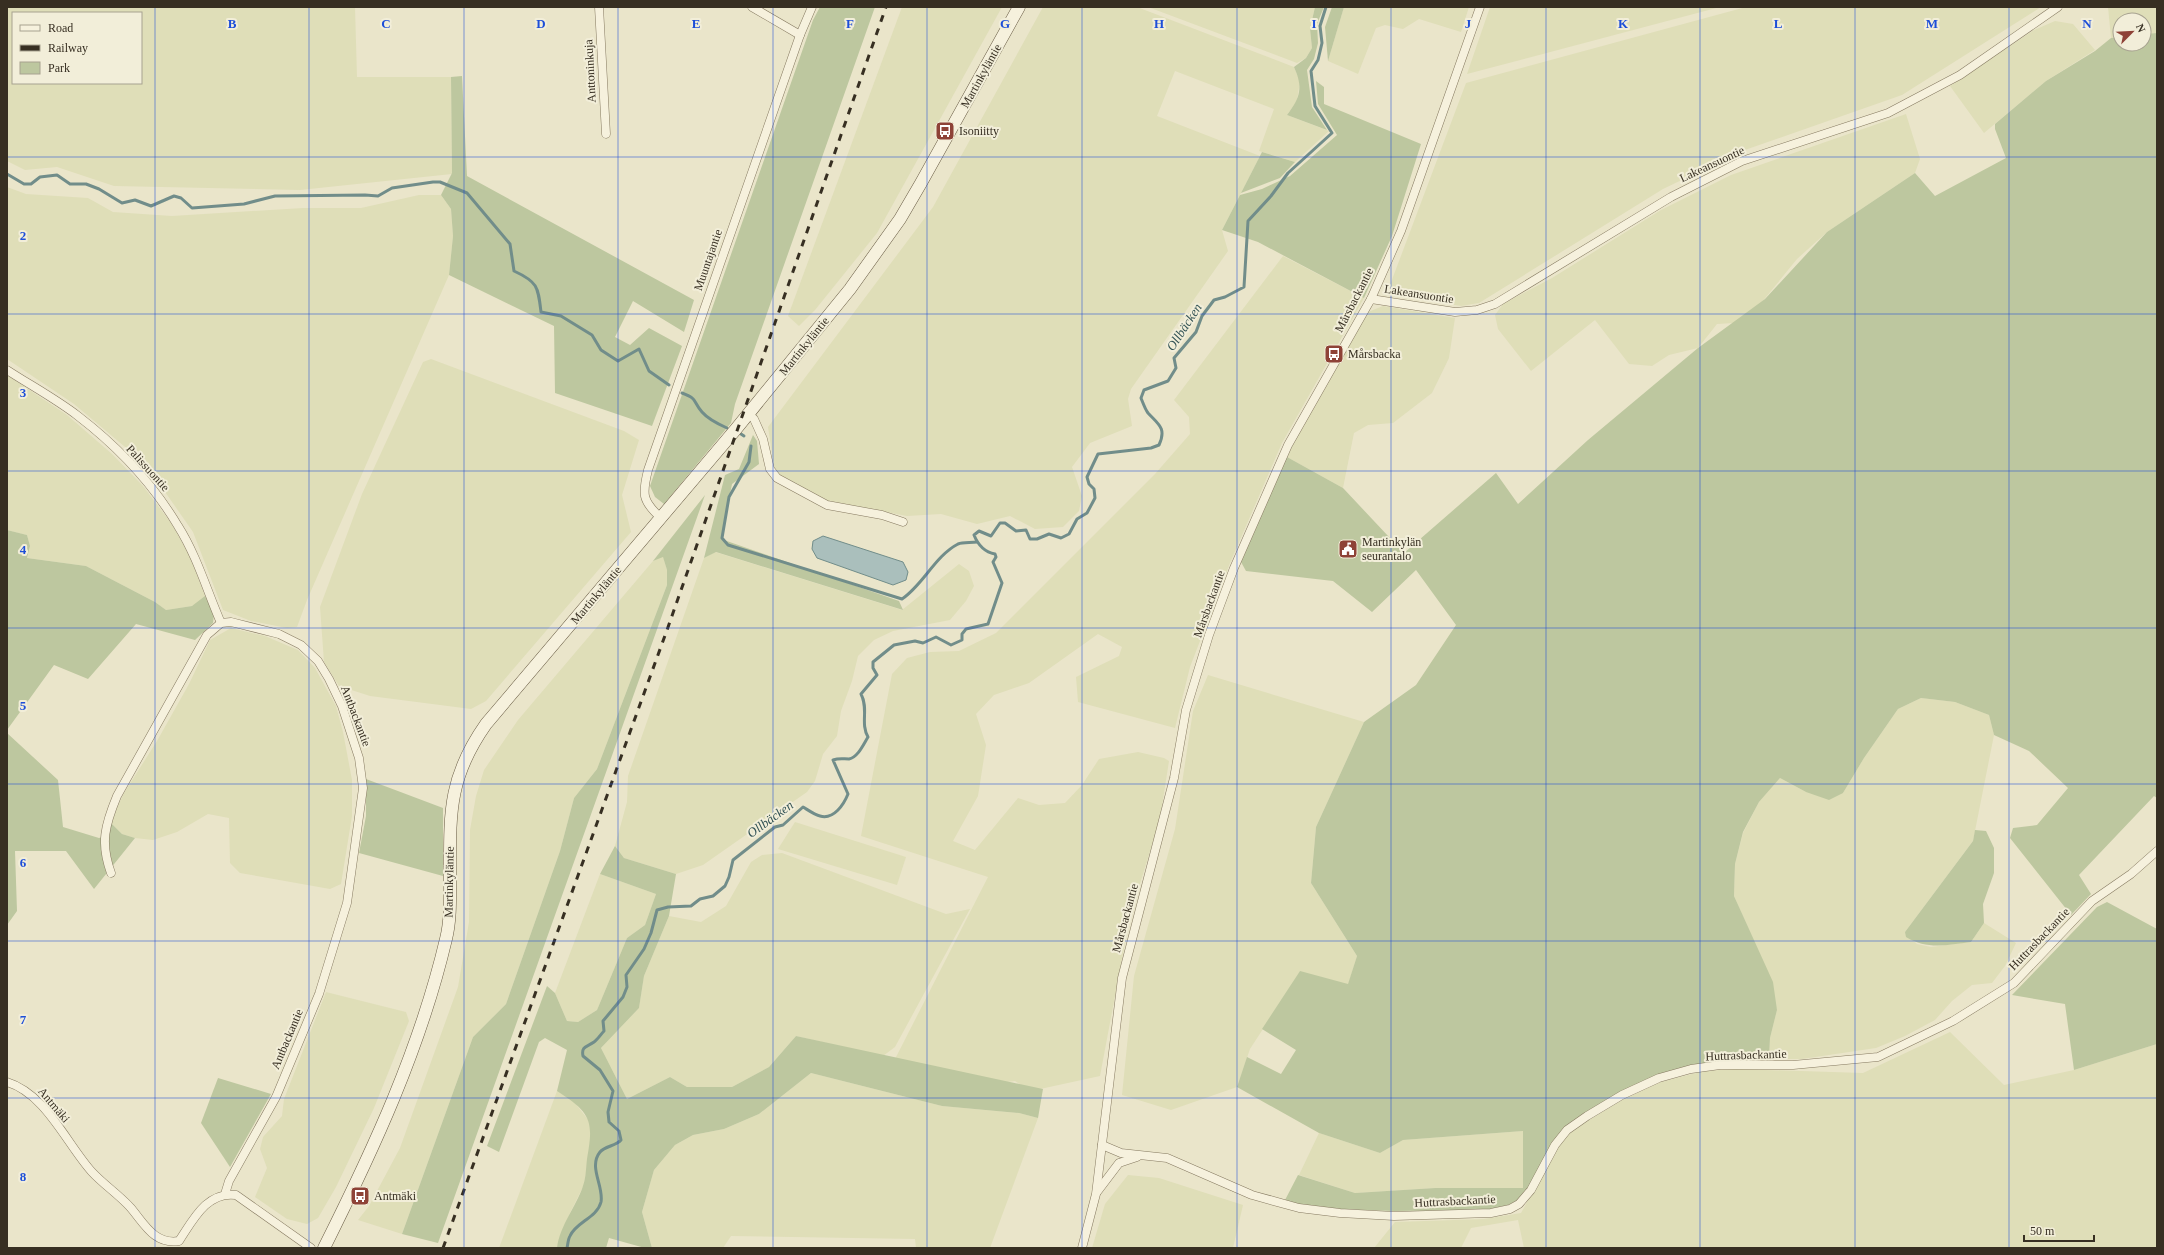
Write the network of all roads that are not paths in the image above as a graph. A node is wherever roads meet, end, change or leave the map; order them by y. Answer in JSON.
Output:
{"nodes":[{"id":1,"x":599,"y":7,"type":"edge"},
{"id":2,"x":752,"y":7,"type":"edge"},
{"id":3,"x":812,"y":7,"type":"edge"},
{"id":4,"x":1019,"y":7,"type":"edge"},
{"id":5,"x":1480,"y":7,"type":"edge"},
{"id":6,"x":2058,"y":7,"type":"edge"},
{"id":7,"x":800,"y":35,"type":"junction"},
{"id":8,"x":606,"y":134,"type":"dead end"},
{"id":9,"x":1371,"y":299,"type":"junction"},
{"id":10,"x":7,"y":370,"type":"edge"},
{"id":11,"x":749,"y":414,"type":"junction"},
{"id":12,"x":661,"y":518,"type":"junction"},
{"id":13,"x":903,"y":522,"type":"dead end"},
{"id":14,"x":221,"y":623,"type":"junction"},
{"id":15,"x":2157,"y":852,"type":"edge"},
{"id":16,"x":111,"y":873,"type":"dead end"},
{"id":17,"x":7,"y":1082,"type":"edge"},
{"id":18,"x":1102,"y":1145,"type":"junction"},
{"id":19,"x":1140,"y":1156,"type":"junction"},
{"id":20,"x":225,"y":1194,"type":"junction"},
{"id":21,"x":1096,"y":1194,"type":"junction"},
{"id":22,"x":311,"y":1248,"type":"edge"},
{"id":23,"x":324,"y":1248,"type":"edge"},
{"id":24,"x":1082,"y":1248,"type":"edge"}],
"edges":[{"from":1,"to":8,"type":"street","name":"Anttoninkuja"},
{"from":2,"to":7,"type":"street"},
{"from":3,"to":7,"type":"street","name":"Muuntajantie"},
{"from":4,"to":11,"type":"street","name":"Martinkyläntie"},
{"from":5,"to":9,"type":"street","name":"Mårsbackantie"},
{"from":6,"to":9,"type":"street","name":"Lakeansuontie"},
{"from":7,"to":12,"type":"street","name":"Muuntajantie"},
{"from":9,"to":18,"type":"street","name":"Mårsbackantie"},
{"from":10,"to":14,"type":"street","name":"Palissuontie"},
{"from":11,"to":12,"type":"street","name":"Martinkyläntie"},
{"from":11,"to":13,"type":"street"},
{"from":12,"to":23,"type":"street","name":"Martinkyläntie"},
{"from":14,"to":16,"type":"street"},
{"from":14,"to":20,"type":"street","name":"Antbackantie"},
{"from":15,"to":19,"type":"street","name":"Huttrasbackantie"},
{"from":17,"to":20,"type":"street","name":"Antmäki"},
{"from":18,"to":19,"type":"street","name":"Huttrasbackantie"},
{"from":18,"to":21,"type":"street","name":"Mårsbackantie"},
{"from":19,"to":21,"type":"street","name":"Huttrasbackantie"},
{"from":20,"to":22,"type":"street"},
{"from":21,"to":24,"type":"street","name":"Mårsbackantie"}]}
